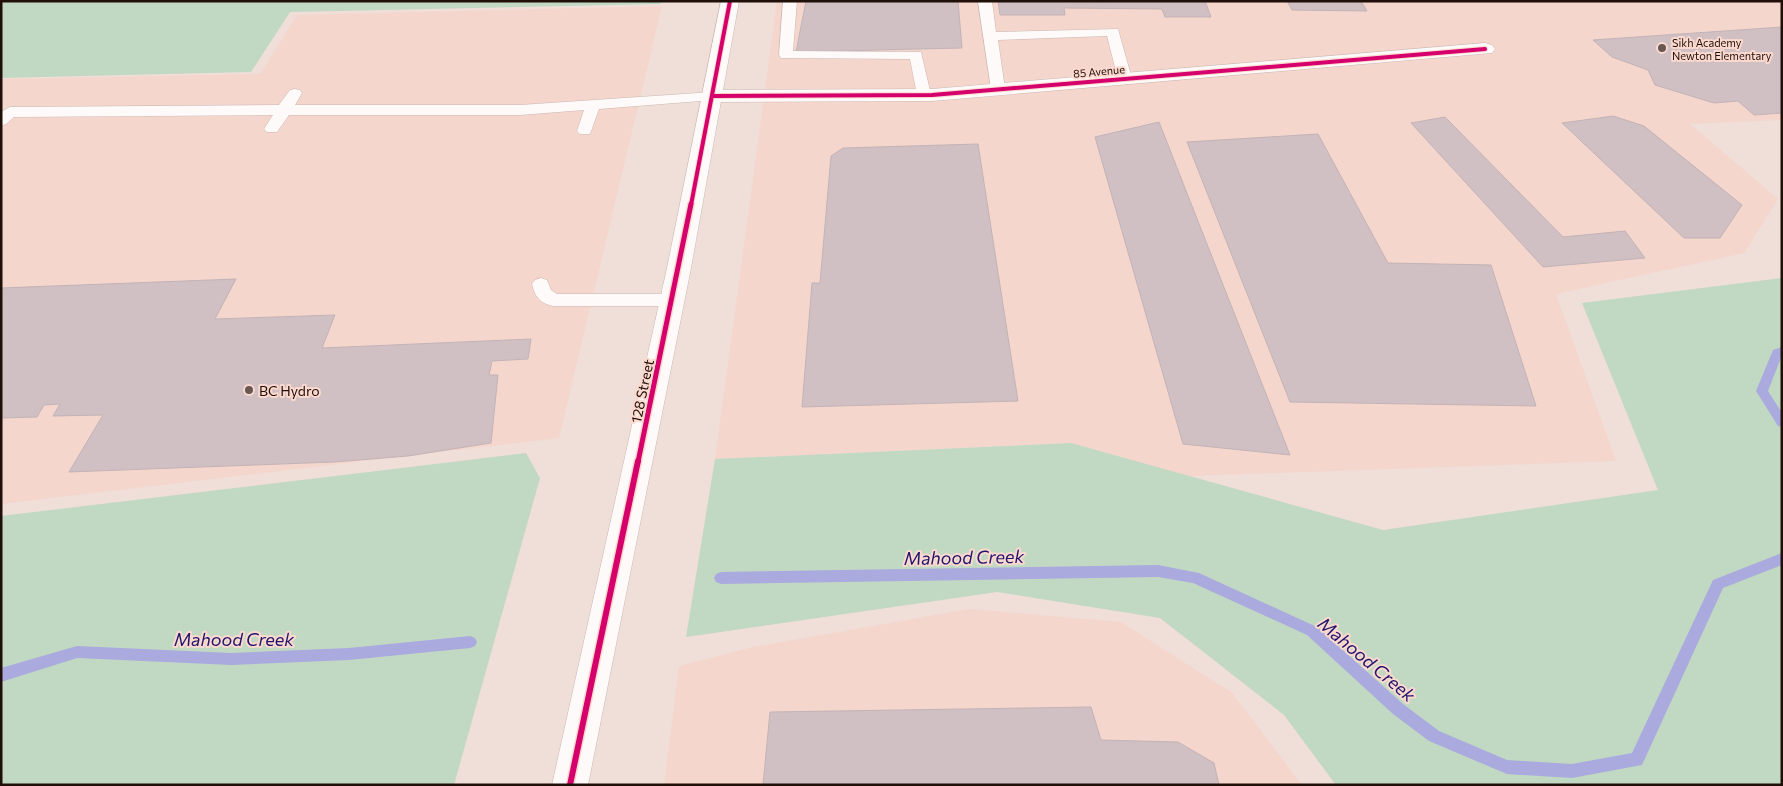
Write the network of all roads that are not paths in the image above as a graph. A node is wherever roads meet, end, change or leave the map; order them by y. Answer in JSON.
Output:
{"nodes":[{"id":1,"x":730,"y":1,"type":"edge"},
{"id":2,"x":790,"y":1,"type":"edge"},
{"id":3,"x":985,"y":1,"type":"edge"},
{"id":4,"x":990,"y":36,"type":"junction"},
{"id":5,"x":1485,"y":49,"type":"dead end"},
{"id":6,"x":1125,"y":79,"type":"junction"},
{"id":7,"x":998,"y":89,"type":"junction"},
{"id":8,"x":295,"y":93,"type":"dead end"},
{"id":9,"x":924,"y":95,"type":"junction"},
{"id":10,"x":714,"y":96,"type":"junction"},
{"id":11,"x":593,"y":105,"type":"junction"},
{"id":12,"x":284,"y":110,"type":"junction"},
{"id":13,"x":1,"y":120,"type":"edge"},
{"id":14,"x":272,"y":129,"type":"dead end"},
{"id":15,"x":585,"y":131,"type":"dead end"},
{"id":16,"x":542,"y":284,"type":"dead end"},
{"id":17,"x":673,"y":300,"type":"junction"},
{"id":18,"x":570,"y":785,"type":"edge"}],
"edges":[{"from":1,"to":10,"type":"main road","name":"128 Street"},
{"from":2,"to":9,"type":"lane"},
{"from":3,"to":4,"type":"lane"},
{"from":4,"to":6,"type":"lane"},
{"from":4,"to":7,"type":"lane"},
{"from":5,"to":6,"type":"main road","name":"85 Avenue"},
{"from":6,"to":7,"type":"main road","name":"85 Avenue"},
{"from":7,"to":9,"type":"main road","name":"85 Avenue"},
{"from":8,"to":12,"type":"lane"},
{"from":9,"to":10,"type":"main road","name":"85 Avenue"},
{"from":10,"to":11,"type":"lane"},
{"from":10,"to":17,"type":"main road","name":"128 Street"},
{"from":11,"to":12,"type":"lane"},
{"from":11,"to":15,"type":"lane"},
{"from":12,"to":13,"type":"lane"},
{"from":12,"to":14,"type":"lane"},
{"from":16,"to":17,"type":"lane"},
{"from":17,"to":18,"type":"main road","name":"128 Street"}]}
